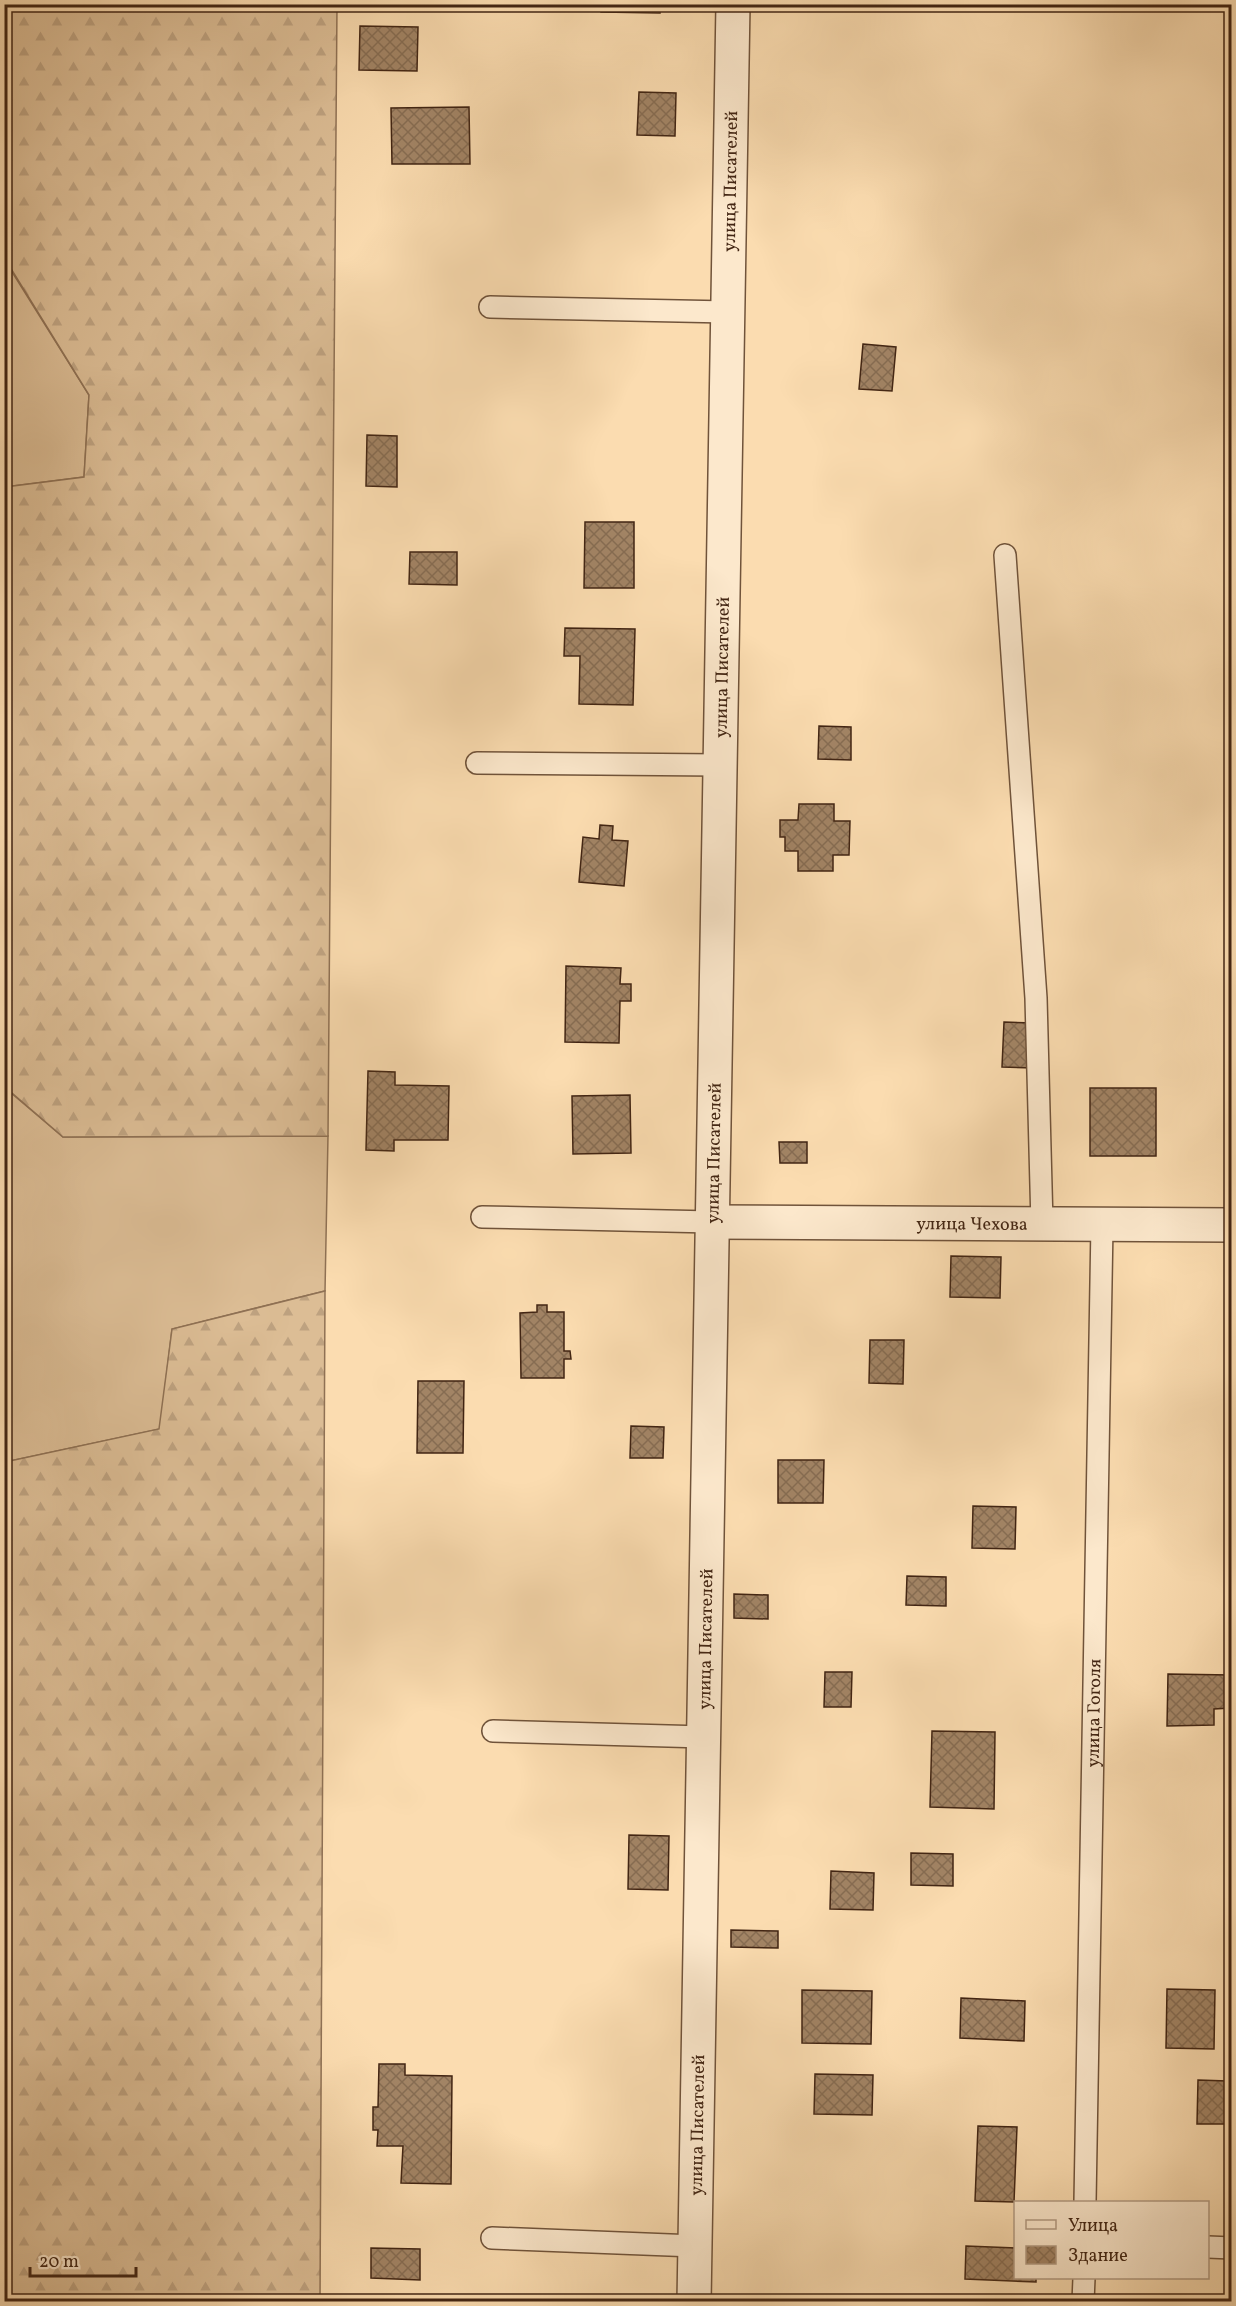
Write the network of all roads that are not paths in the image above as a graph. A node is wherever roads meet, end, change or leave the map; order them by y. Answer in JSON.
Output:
{"nodes":[{"id":1,"x":733,"y":4,"type":"edge"},
{"id":2,"x":490,"y":307,"type":"dead end"},
{"id":3,"x":728,"y":312,"type":"junction"},
{"id":4,"x":1005,"y":555,"type":"dead end"},
{"id":5,"x":477,"y":763,"type":"dead end"},
{"id":6,"x":720,"y":765,"type":"junction"},
{"id":7,"x":482,"y":1217,"type":"dead end"},
{"id":8,"x":712,"y":1222,"type":"junction"},
{"id":9,"x":1042,"y":1224,"type":"junction"},
{"id":10,"x":1102,"y":1225,"type":"junction"},
{"id":11,"x":1232,"y":1225,"type":"edge"},
{"id":12,"x":493,"y":1731,"type":"dead end"},
{"id":13,"x":704,"y":1737,"type":"junction"},
{"id":14,"x":1085,"y":2201,"type":"edge"},
{"id":15,"x":492,"y":2238,"type":"dead end"},
{"id":16,"x":695,"y":2246,"type":"junction"},
{"id":17,"x":1209,"y":2247,"type":"edge"},
{"id":18,"x":1232,"y":2248,"type":"edge"},
{"id":19,"x":1084,"y":2279,"type":"edge"},
{"id":20,"x":694,"y":2301,"type":"edge"},
{"id":21,"x":1083,"y":2301,"type":"edge"}],
"edges":[{"from":1,"to":3,"type":"street","name":"улица Писателей"},
{"from":2,"to":3,"type":"lane"},
{"from":3,"to":6,"type":"street","name":"улица Писателей"},
{"from":4,"to":9,"type":"lane"},
{"from":5,"to":6,"type":"lane"},
{"from":6,"to":8,"type":"street","name":"улица Писателей"},
{"from":7,"to":8,"type":"lane"},
{"from":8,"to":9,"type":"street","name":"улица Чехова"},
{"from":8,"to":13,"type":"street","name":"улица Писателей"},
{"from":9,"to":10,"type":"street","name":"улица Чехова"},
{"from":10,"to":11,"type":"street","name":"улица Чехова"},
{"from":10,"to":14,"type":"lane","name":"улица Гоголя"},
{"from":12,"to":13,"type":"lane"},
{"from":13,"to":16,"type":"street","name":"улица Писателей"},
{"from":15,"to":16,"type":"lane"},
{"from":16,"to":20,"type":"street","name":"улица Писателей"},
{"from":17,"to":18,"type":"lane"},
{"from":19,"to":21,"type":"lane"}]}
